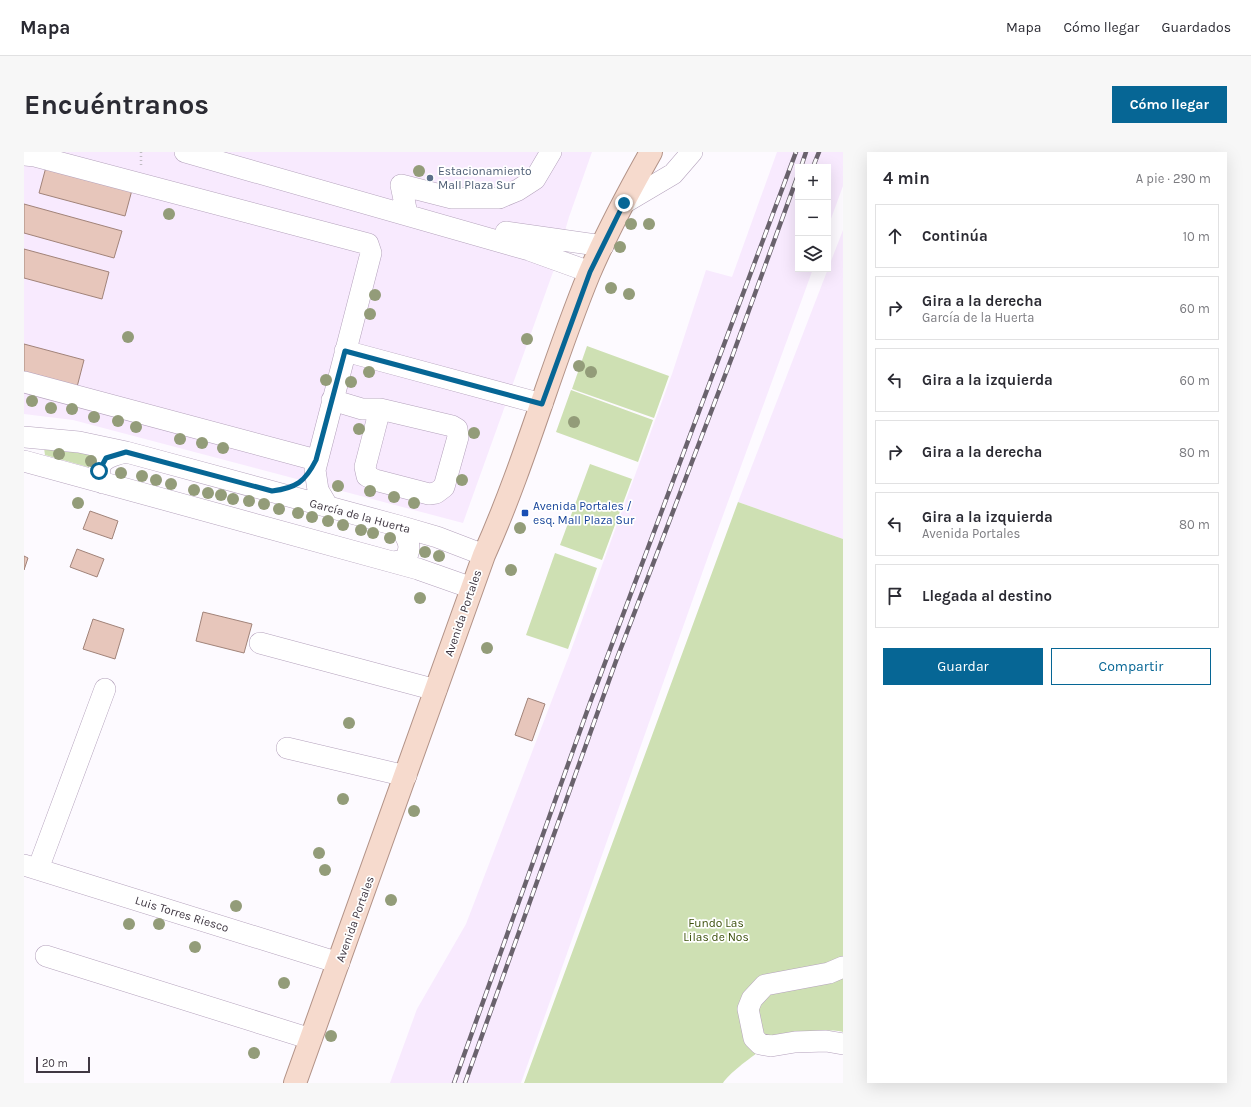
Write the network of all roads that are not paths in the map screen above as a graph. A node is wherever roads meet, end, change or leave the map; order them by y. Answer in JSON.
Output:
{"nodes":[{"id":1,"x":185,"y":152,"type":"edge"},
{"id":2,"x":551,"y":152,"type":"edge"},
{"id":3,"x":692,"y":152,"type":"edge"},
{"id":4,"x":24,"y":155,"type":"edge"},
{"id":5,"x":647,"y":155,"type":"edge"},
{"id":6,"x":624,"y":203,"type":"junction"},
{"id":7,"x":407,"y":214,"type":"junction"},
{"id":8,"x":444,"y":225,"type":"junction"},
{"id":9,"x":603,"y":246,"type":"junction"},
{"id":10,"x":590,"y":272,"type":"junction"},
{"id":11,"x":345,"y":351,"type":"junction"},
{"id":12,"x":24,"y":382,"type":"edge"},
{"id":13,"x":332,"y":400,"type":"junction"},
{"id":14,"x":542,"y":404,"type":"junction"},
{"id":15,"x":380,"y":408,"type":"junction"},
{"id":16,"x":24,"y":437,"type":"edge"},
{"id":17,"x":126,"y":452,"type":"junction"},
{"id":18,"x":316,"y":460,"type":"junction"},
{"id":19,"x":24,"y":461,"type":"edge"},
{"id":20,"x":103,"y":483,"type":"junction"},
{"id":21,"x":272,"y":491,"type":"junction"},
{"id":22,"x":328,"y":507,"type":"junction"},
{"id":23,"x":399,"y":526,"type":"junction"},
{"id":24,"x":484,"y":555,"type":"junction"},
{"id":25,"x":393,"y":562,"type":"junction"},
{"id":26,"x":472,"y":588,"type":"junction"},
{"id":27,"x":260,"y":643,"type":"dead end"},
{"id":28,"x":105,"y":689,"type":"dead end"},
{"id":29,"x":436,"y":690,"type":"junction"},
{"id":30,"x":287,"y":748,"type":"dead end"},
{"id":31,"x":406,"y":776,"type":"junction"},
{"id":32,"x":31,"y":867,"type":"edge"},
{"id":33,"x":46,"y":956,"type":"dead end"},
{"id":34,"x":339,"y":963,"type":"junction"},
{"id":35,"x":843,"y":967,"type":"edge"},
{"id":36,"x":311,"y":1040,"type":"junction"},
{"id":37,"x":843,"y":1044,"type":"edge"},
{"id":38,"x":295,"y":1083,"type":"edge"}],
"edges":[{"from":1,"to":7,"type":"street"},
{"from":2,"to":7,"type":"street"},
{"from":3,"to":6,"type":"street"},
{"from":4,"to":11,"type":"street"},
{"from":5,"to":6,"type":"main road","name":"Avenida Portales"},
{"from":6,"to":9,"type":"main road","name":"Avenida Portales"},
{"from":7,"to":8,"type":"street"},
{"from":8,"to":9,"type":"street"},
{"from":8,"to":10,"type":"street"},
{"from":9,"to":10,"type":"main road","name":"Avenida Portales"},
{"from":10,"to":14,"type":"main road","name":"Avenida Portales"},
{"from":11,"to":13,"type":"street"},
{"from":11,"to":14,"type":"street"},
{"from":12,"to":18,"type":"street"},
{"from":13,"to":15,"type":"street"},
{"from":13,"to":18,"type":"street"},
{"from":14,"to":24,"type":"main road","name":"Avenida Portales"},
{"from":15,"to":15,"type":"street"},
{"from":16,"to":17,"type":"street","name":"García de la Huerta"},
{"from":17,"to":20,"type":"street"},
{"from":17,"to":21,"type":"street","name":"García de la Huerta"},
{"from":18,"to":21,"type":"street"},
{"from":18,"to":22,"type":"street"},
{"from":19,"to":20,"type":"street"},
{"from":20,"to":25,"type":"street"},
{"from":21,"to":22,"type":"street","name":"García de la Huerta"},
{"from":22,"to":23,"type":"street","name":"García de la Huerta"},
{"from":23,"to":24,"type":"street","name":"García de la Huerta"},
{"from":23,"to":25,"type":"street"},
{"from":24,"to":26,"type":"main road","name":"Avenida Portales"},
{"from":25,"to":26,"type":"street"},
{"from":26,"to":29,"type":"main road","name":"Avenida Portales"},
{"from":27,"to":29,"type":"street"},
{"from":28,"to":32,"type":"street"},
{"from":29,"to":31,"type":"main road","name":"Avenida Portales"},
{"from":30,"to":31,"type":"street"},
{"from":31,"to":34,"type":"main road","name":"Avenida Portales"},
{"from":32,"to":34,"type":"street","name":"Luis Torres Riesco"},
{"from":33,"to":36,"type":"street"},
{"from":34,"to":36,"type":"main road","name":"Avenida Portales"},
{"from":35,"to":37,"type":"street"},
{"from":36,"to":38,"type":"main road","name":"Avenida Portales"}]}
